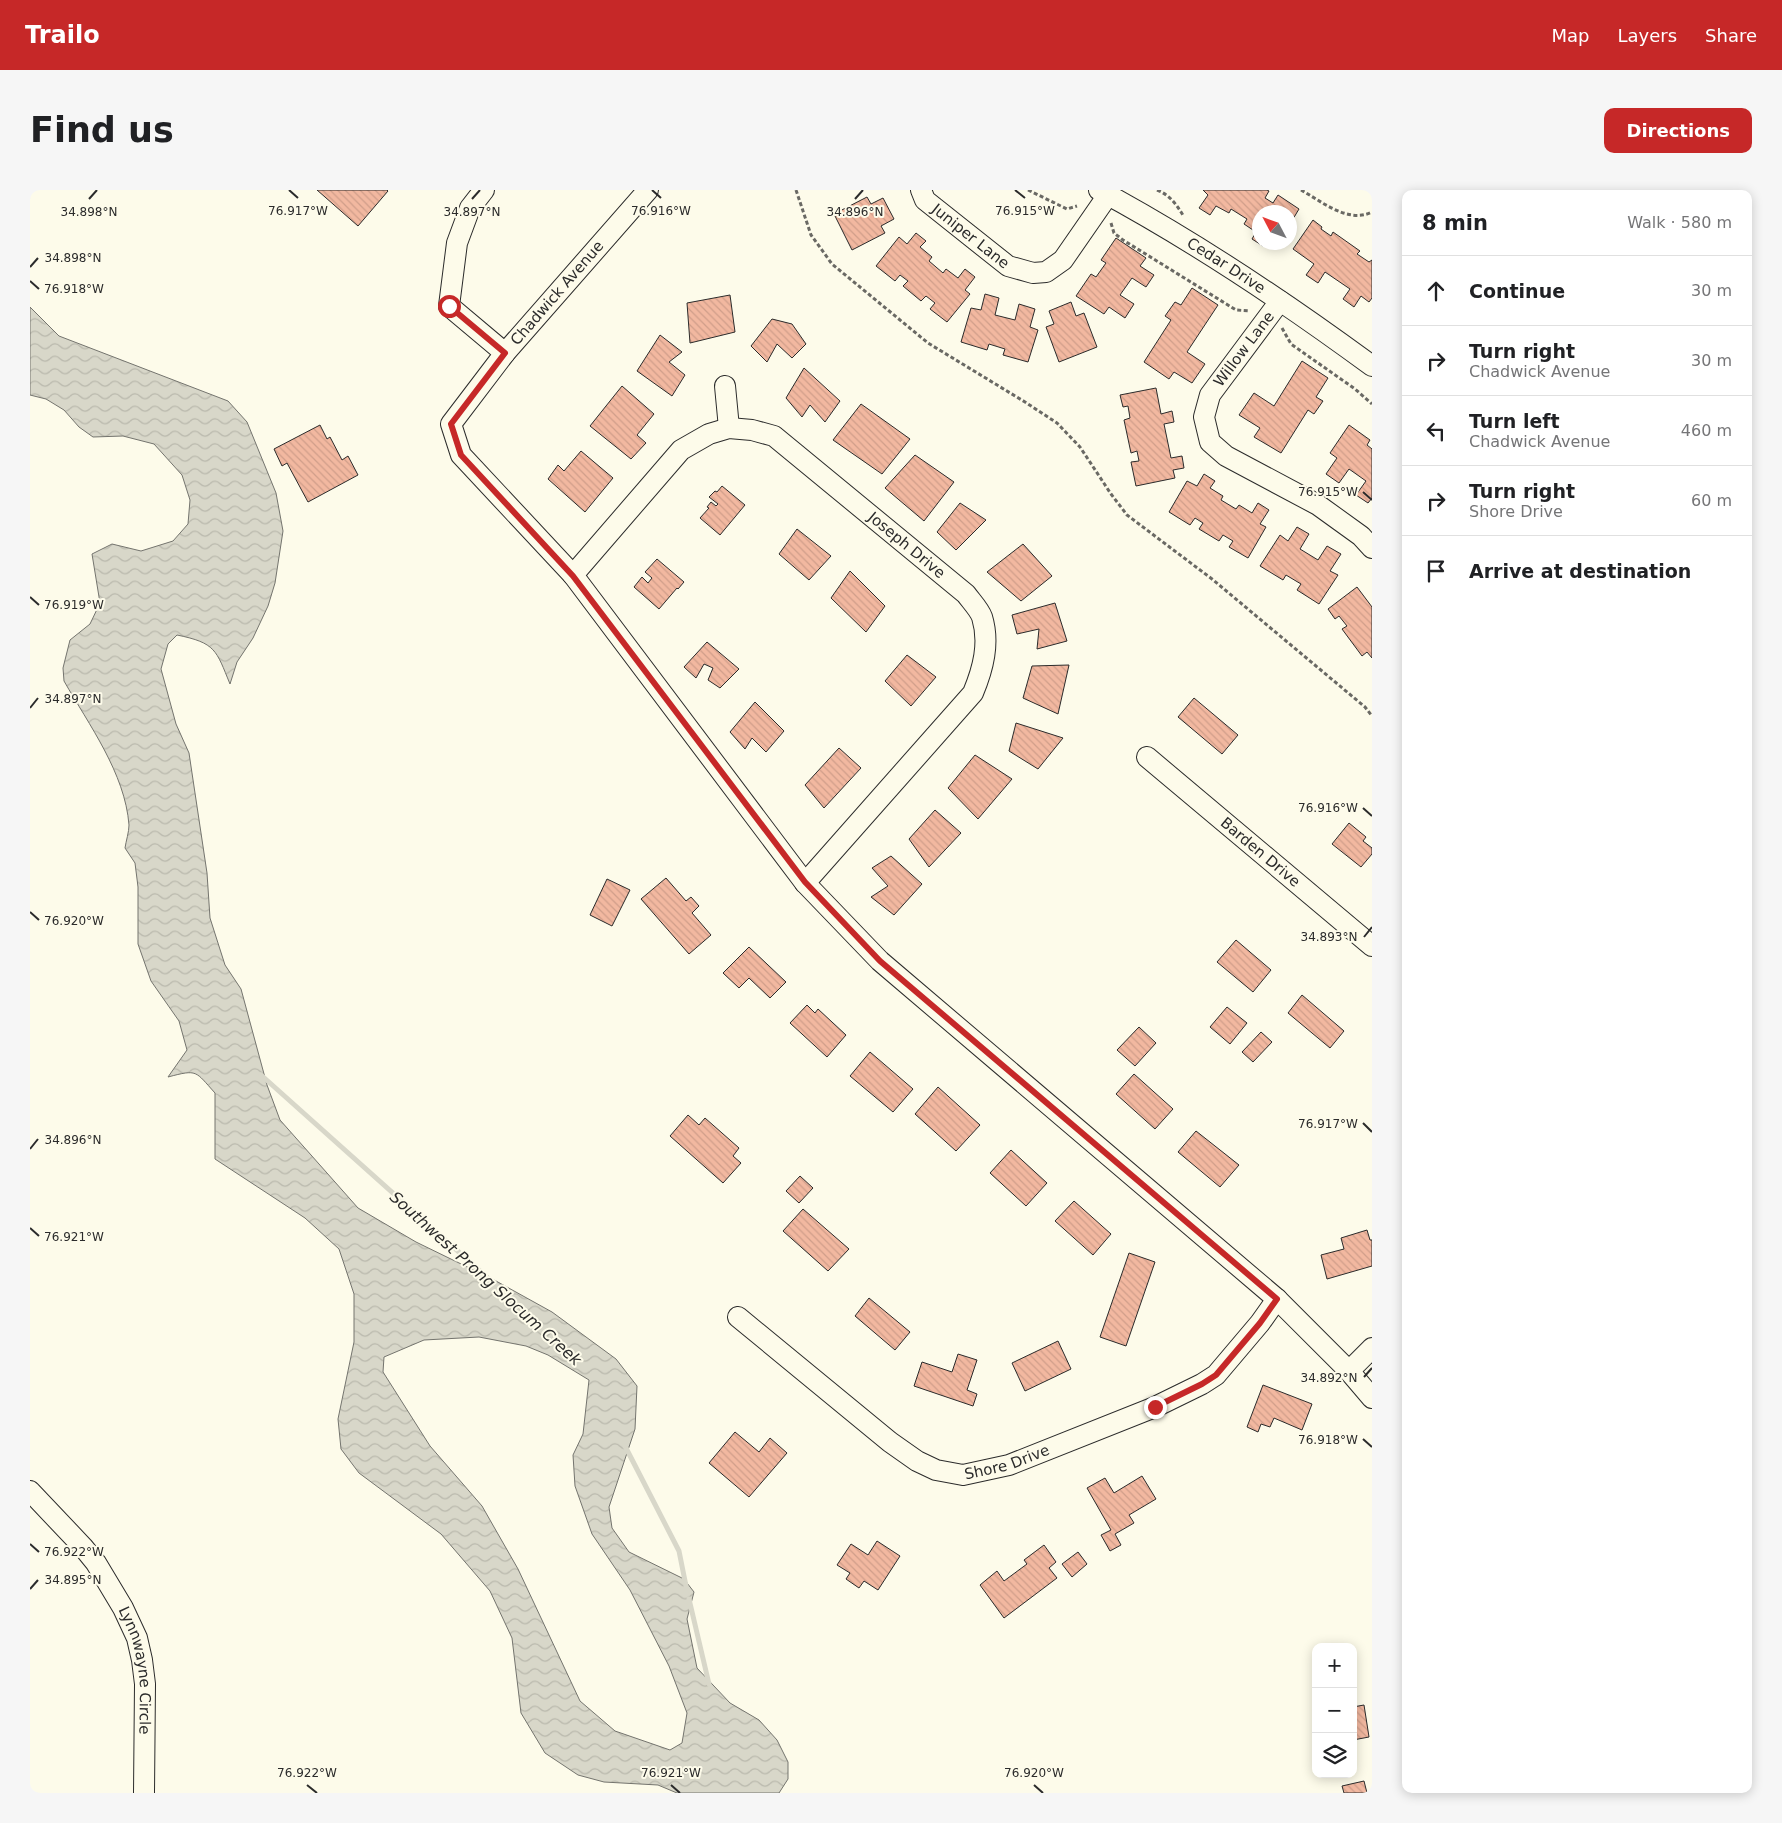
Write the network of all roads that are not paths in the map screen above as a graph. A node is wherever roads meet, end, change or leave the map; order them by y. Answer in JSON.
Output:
{"nodes":[{"id":1,"x":484,"y":190,"type":"edge"},
{"id":2,"x":648,"y":190,"type":"edge"},
{"id":3,"x":921,"y":190,"type":"edge"},
{"id":4,"x":1104,"y":192,"type":"edge"},
{"id":5,"x":1275,"y":308,"type":"junction"},
{"id":6,"x":505,"y":353,"type":"junction"},
{"id":7,"x":1372,"y":366,"type":"edge"},
{"id":8,"x":725,"y":386,"type":"dead end"},
{"id":9,"x":729,"y":428,"type":"junction"},
{"id":10,"x":1372,"y":548,"type":"edge"},
{"id":11,"x":573,"y":576,"type":"junction"},
{"id":12,"x":1148,"y":758,"type":"dead end"},
{"id":13,"x":805,"y":882,"type":"junction"},
{"id":14,"x":1372,"y":946,"type":"edge"},
{"id":15,"x":1277,"y":1299,"type":"junction"},
{"id":16,"x":738,"y":1317,"type":"dead end"},
{"id":17,"x":1372,"y":1348,"type":"edge"},
{"id":18,"x":1349,"y":1371,"type":"junction"},
{"id":19,"x":1372,"y":1398,"type":"edge"},
{"id":20,"x":30,"y":1492,"type":"edge"},
{"id":21,"x":144,"y":1793,"type":"edge"}],
"edges":[{"from":1,"to":6,"type":"street"},
{"from":2,"to":6,"type":"street","name":"Chadwick Avenue"},
{"from":3,"to":4,"type":"street","name":"Juniper Lane"},
{"from":4,"to":5,"type":"street","name":"Cedar Drive"},
{"from":5,"to":7,"type":"street","name":"Cedar Drive"},
{"from":5,"to":10,"type":"street","name":"Willow Lane"},
{"from":6,"to":11,"type":"street","name":"Chadwick Avenue"},
{"from":8,"to":9,"type":"street"},
{"from":9,"to":11,"type":"street","name":"Joseph Drive"},
{"from":9,"to":13,"type":"street","name":"Joseph Drive"},
{"from":11,"to":13,"type":"street","name":"Chadwick Avenue"},
{"from":12,"to":14,"type":"street","name":"Barden Drive"},
{"from":13,"to":15,"type":"street","name":"Chadwick Avenue"},
{"from":15,"to":16,"type":"street","name":"Shore Drive"},
{"from":15,"to":18,"type":"street","name":"Chadwick Avenue"},
{"from":17,"to":18,"type":"street"},
{"from":18,"to":19,"type":"street","name":"Chadwick Avenue"},
{"from":20,"to":21,"type":"street","name":"Lynnwayne Circle"}]}
